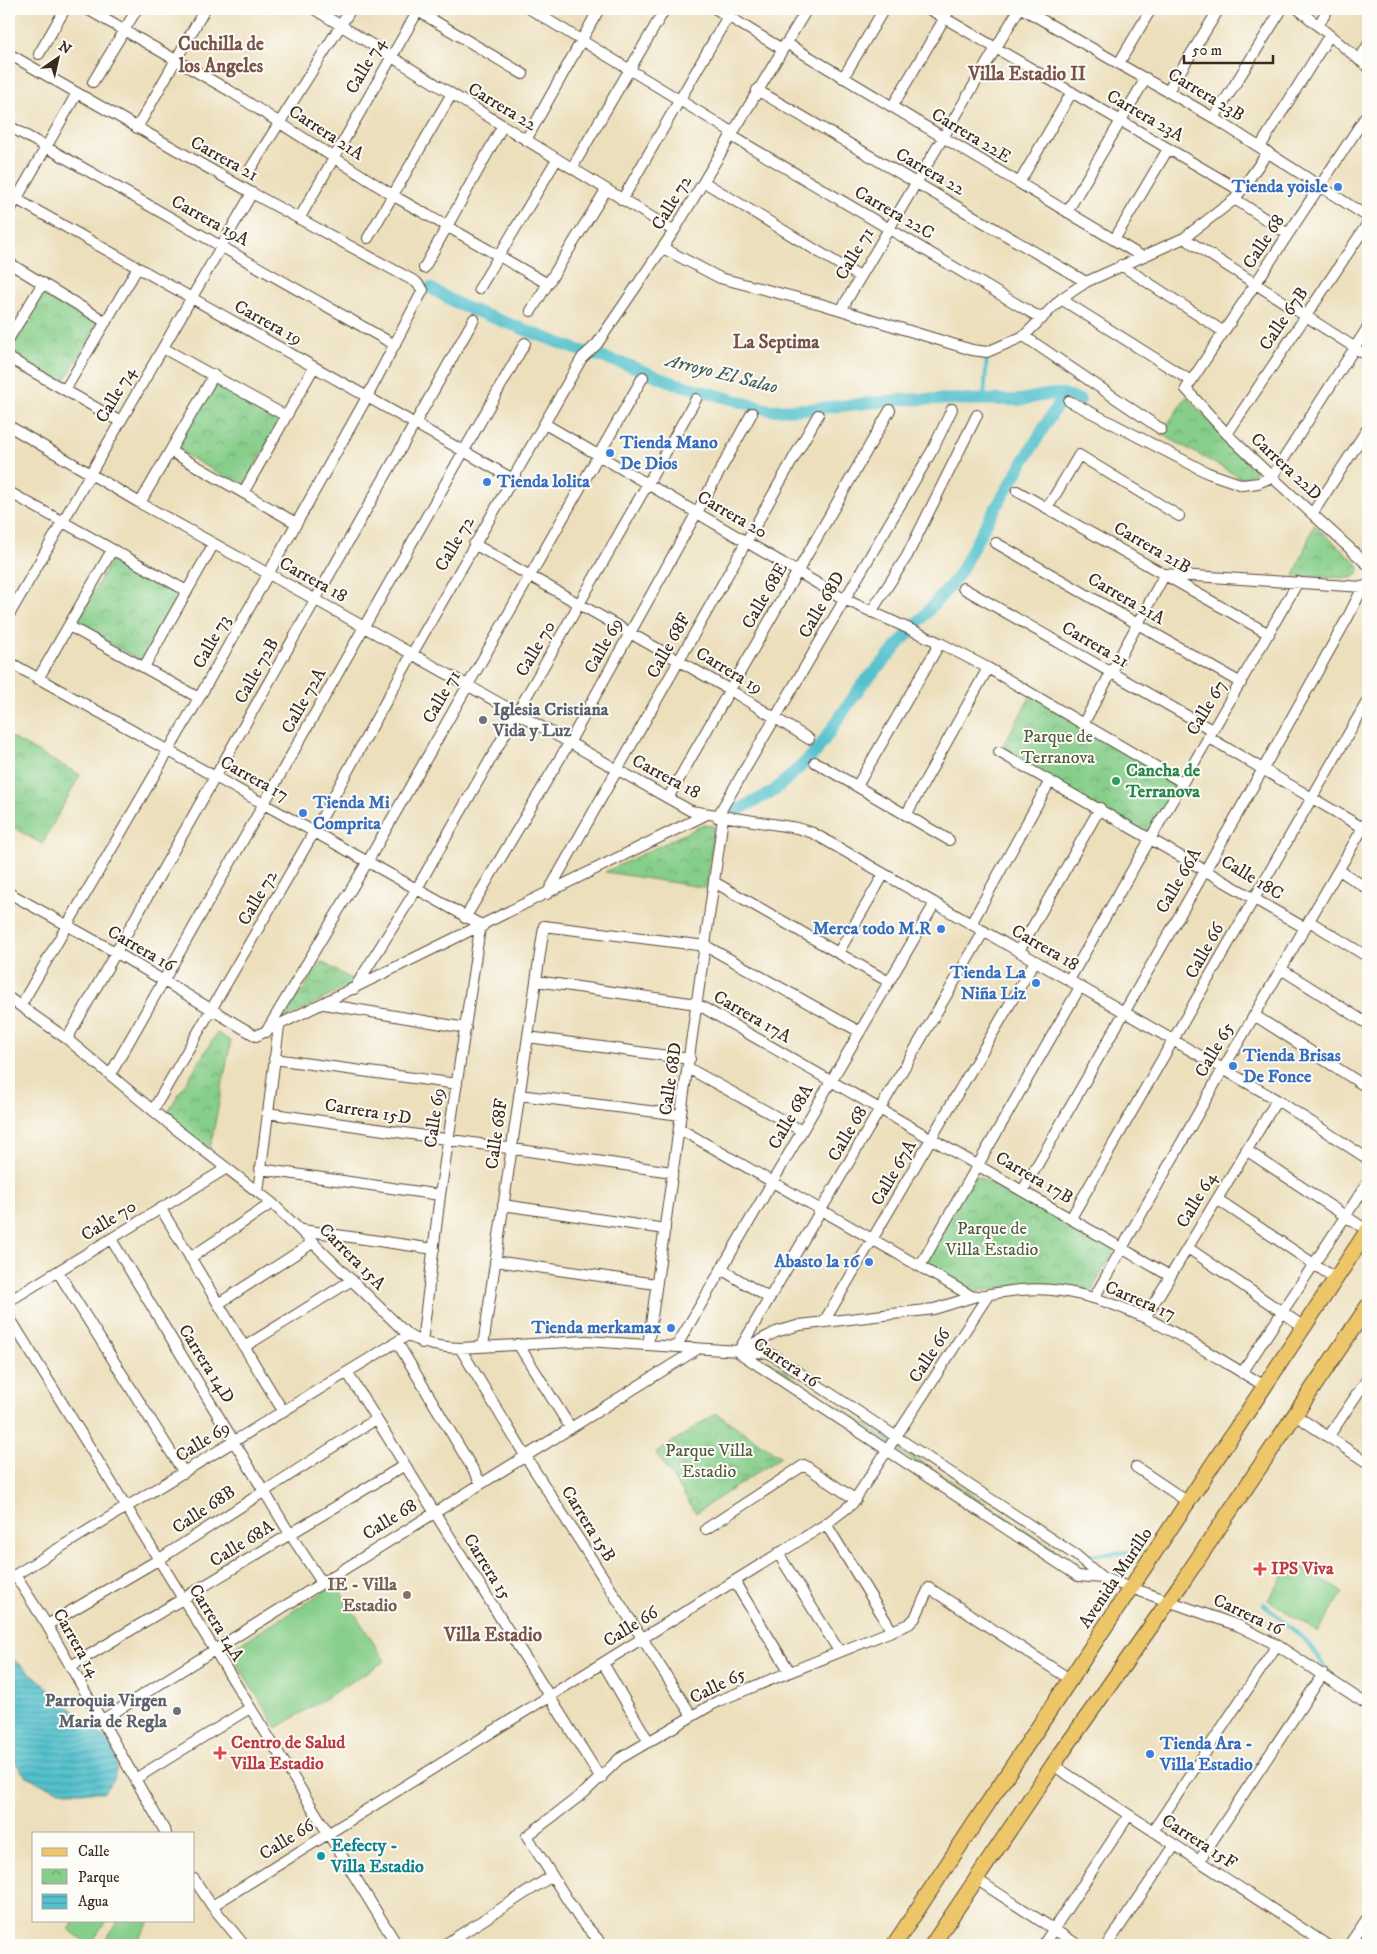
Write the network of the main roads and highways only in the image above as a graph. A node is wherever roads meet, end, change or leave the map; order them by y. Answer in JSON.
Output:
{"nodes":[{"id":1,"x":1368,"y":1230,"type":"edge"},
{"id":2,"x":1368,"y":1306,"type":"edge"},
{"id":3,"x":894,"y":1945,"type":"edge"},
{"id":4,"x":932,"y":1945,"type":"edge"}],
"edges":[{"from":1,"to":3,"type":"main road","name":"Avenida Murillo"},
{"from":2,"to":4,"type":"main road"}]}
